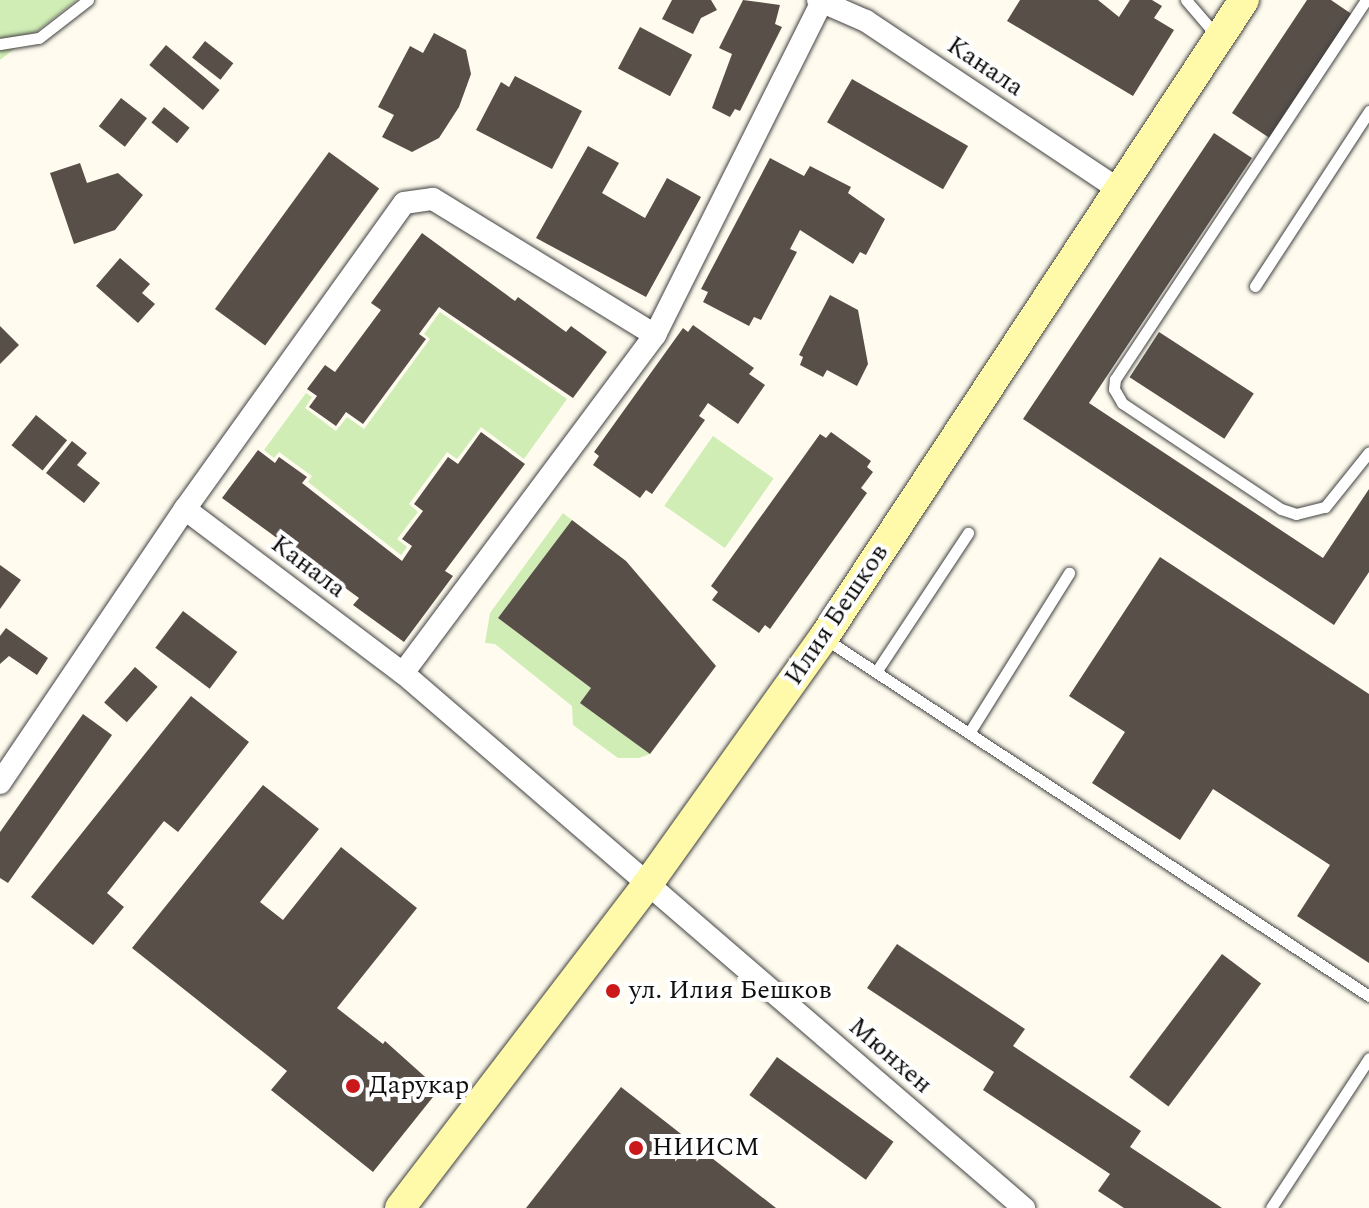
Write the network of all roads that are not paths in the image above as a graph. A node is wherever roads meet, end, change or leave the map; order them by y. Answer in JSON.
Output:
{"nodes":[{"id":1,"x":88,"y":0,"type":"edge"},
{"id":2,"x":1186,"y":0,"type":"edge"},
{"id":3,"x":1244,"y":0,"type":"edge"},
{"id":4,"x":1366,"y":0,"type":"edge"},
{"id":5,"x":820,"y":1,"type":"edge"},
{"id":6,"x":1218,"y":37,"type":"junction"},
{"id":7,"x":0,"y":44,"type":"edge"},
{"id":8,"x":1369,"y":111,"type":"edge"},
{"id":9,"x":1118,"y":189,"type":"junction"},
{"id":10,"x":1255,"y":286,"type":"dead end"},
{"id":11,"x":655,"y":335,"type":"junction"},
{"id":12,"x":1369,"y":452,"type":"edge"},
{"id":13,"x":185,"y":509,"type":"junction"},
{"id":14,"x":968,"y":533,"type":"dead end"},
{"id":15,"x":1069,"y":573,"type":"dead end"},
{"id":16,"x":824,"y":637,"type":"junction"},
{"id":17,"x":876,"y":672,"type":"junction"},
{"id":18,"x":403,"y":673,"type":"junction"},
{"id":19,"x":969,"y":733,"type":"junction"},
{"id":20,"x":0,"y":783,"type":"edge"},
{"id":21,"x":647,"y":885,"type":"junction"},
{"id":22,"x":1369,"y":996,"type":"edge"},
{"id":23,"x":1369,"y":1058,"type":"edge"},
{"id":24,"x":400,"y":1208,"type":"edge"},
{"id":25,"x":1024,"y":1208,"type":"edge"},
{"id":26,"x":1271,"y":1208,"type":"edge"}],
"edges":[{"from":1,"to":7,"type":"lane"},
{"from":2,"to":6,"type":"lane"},
{"from":3,"to":6,"type":"street","name":"Илия Бешков"},
{"from":4,"to":12,"type":"lane"},
{"from":5,"to":9,"type":"street","name":"Канала"},
{"from":5,"to":11,"type":"street"},
{"from":6,"to":9,"type":"street","name":"Илия Бешков"},
{"from":8,"to":10,"type":"lane"},
{"from":9,"to":16,"type":"street","name":"Илия Бешков"},
{"from":11,"to":13,"type":"street"},
{"from":11,"to":18,"type":"street"},
{"from":13,"to":18,"type":"street","name":"Канала"},
{"from":13,"to":20,"type":"street"},
{"from":14,"to":17,"type":"lane"},
{"from":15,"to":19,"type":"lane"},
{"from":16,"to":17,"type":"lane"},
{"from":16,"to":21,"type":"street","name":"Илия Бешков"},
{"from":17,"to":19,"type":"lane"},
{"from":18,"to":21,"type":"street","name":"Канала"},
{"from":19,"to":22,"type":"lane"},
{"from":21,"to":24,"type":"street","name":"Илия Бешков"},
{"from":21,"to":25,"type":"street","name":"Мюнхен"},
{"from":23,"to":26,"type":"lane"}]}
